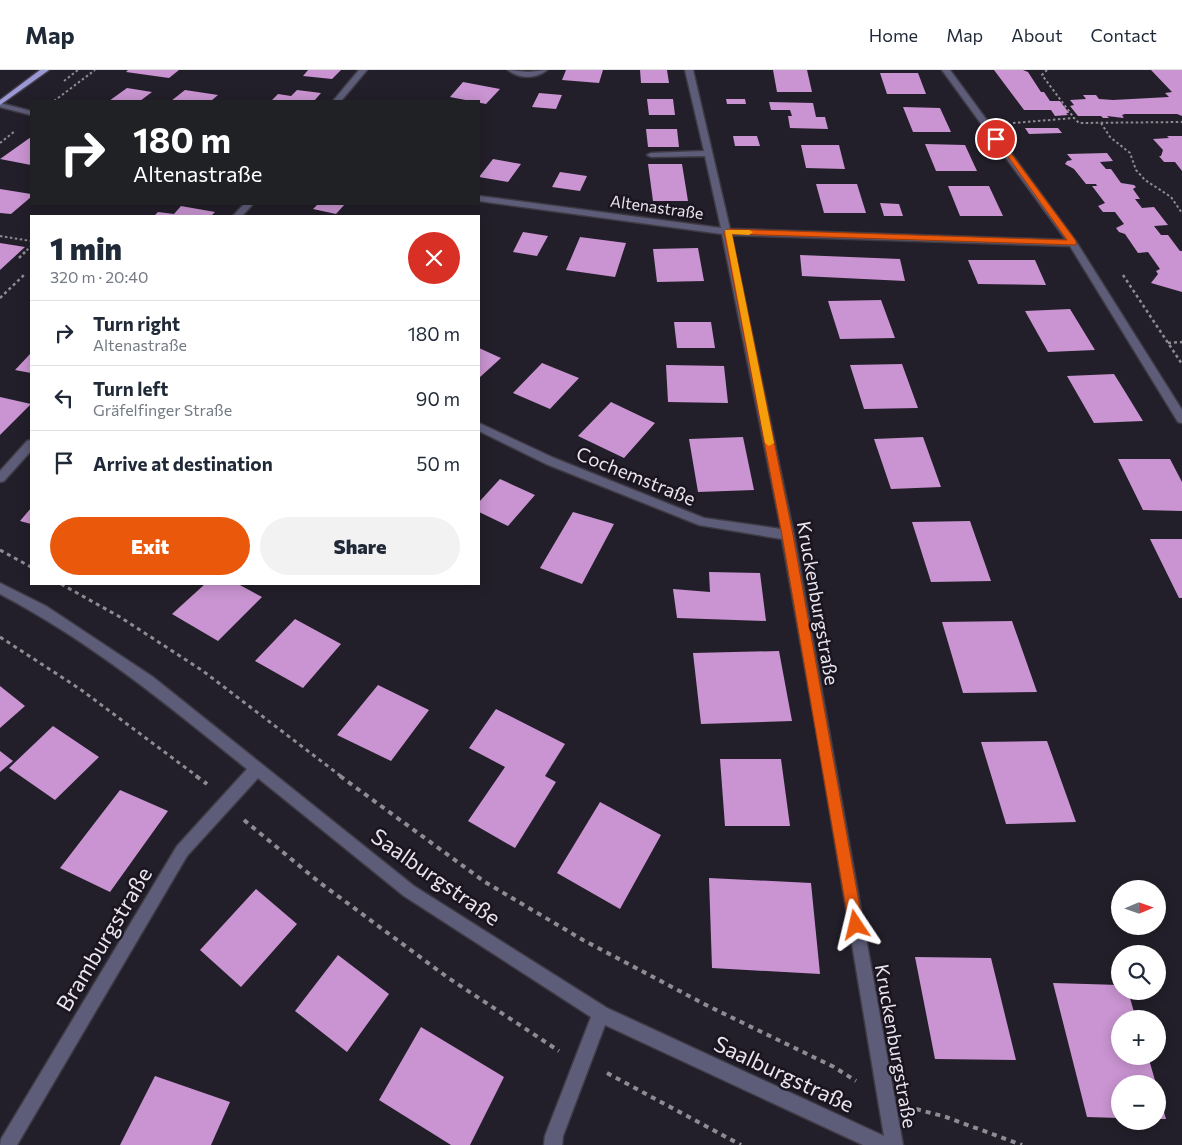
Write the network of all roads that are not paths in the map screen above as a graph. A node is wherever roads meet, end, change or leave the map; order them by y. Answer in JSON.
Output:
{"nodes":[{"id":1,"x":45,"y":70,"type":"edge"},
{"id":2,"x":363,"y":70,"type":"edge"},
{"id":3,"x":512,"y":70,"type":"edge"},
{"id":4,"x":543,"y":70,"type":"edge"},
{"id":5,"x":689,"y":70,"type":"edge"},
{"id":6,"x":946,"y":70,"type":"edge"},
{"id":7,"x":338,"y":100,"type":"edge"},
{"id":8,"x":0,"y":104,"type":"edge"},
{"id":9,"x":30,"y":113,"type":"edge"},
{"id":10,"x":709,"y":154,"type":"junction"},
{"id":11,"x":651,"y":155,"type":"dead end"},
{"id":12,"x":480,"y":199,"type":"edge"},
{"id":13,"x":248,"y":205,"type":"edge"},
{"id":14,"x":239,"y":215,"type":"edge"},
{"id":15,"x":728,"y":232,"type":"junction"},
{"id":16,"x":1073,"y":243,"type":"junction"},
{"id":17,"x":1182,"y":419,"type":"edge"},
{"id":18,"x":480,"y":426,"type":"edge"},
{"id":19,"x":30,"y":445,"type":"edge"},
{"id":20,"x":0,"y":478,"type":"edge"},
{"id":21,"x":788,"y":535,"type":"junction"},
{"id":22,"x":0,"y":588,"type":"edge"},
{"id":23,"x":257,"y":769,"type":"junction"},
{"id":24,"x":601,"y":1014,"type":"junction"},
{"id":25,"x":7,"y":1145,"type":"edge"},
{"id":26,"x":553,"y":1145,"type":"edge"},
{"id":27,"x":883,"y":1145,"type":"edge"},
{"id":28,"x":894,"y":1145,"type":"edge"}],
"edges":[{"from":1,"to":8,"type":"main road"},
{"from":2,"to":7,"type":"street"},
{"from":3,"to":4,"type":"street"},
{"from":5,"to":10,"type":"street","name":"Kruckenburgstraße"},
{"from":6,"to":16,"type":"street"},
{"from":8,"to":9,"type":"street"},
{"from":10,"to":11,"type":"street"},
{"from":10,"to":15,"type":"street","name":"Kruckenburgstraße"},
{"from":12,"to":15,"type":"street","name":"Altenastraße"},
{"from":13,"to":14,"type":"street"},
{"from":15,"to":16,"type":"street","name":"Altenastraße"},
{"from":15,"to":21,"type":"street","name":"Kruckenburgstraße"},
{"from":16,"to":17,"type":"street"},
{"from":18,"to":21,"type":"street","name":"Cochemstraße"},
{"from":19,"to":20,"type":"street"},
{"from":21,"to":28,"type":"street","name":"Kruckenburgstraße"},
{"from":22,"to":23,"type":"street","name":"Saalburgstraße"},
{"from":23,"to":24,"type":"street","name":"Saalburgstraße"},
{"from":23,"to":25,"type":"street","name":"Bramburgstraße"},
{"from":24,"to":26,"type":"street"},
{"from":24,"to":27,"type":"street","name":"Saalburgstraße"}]}
